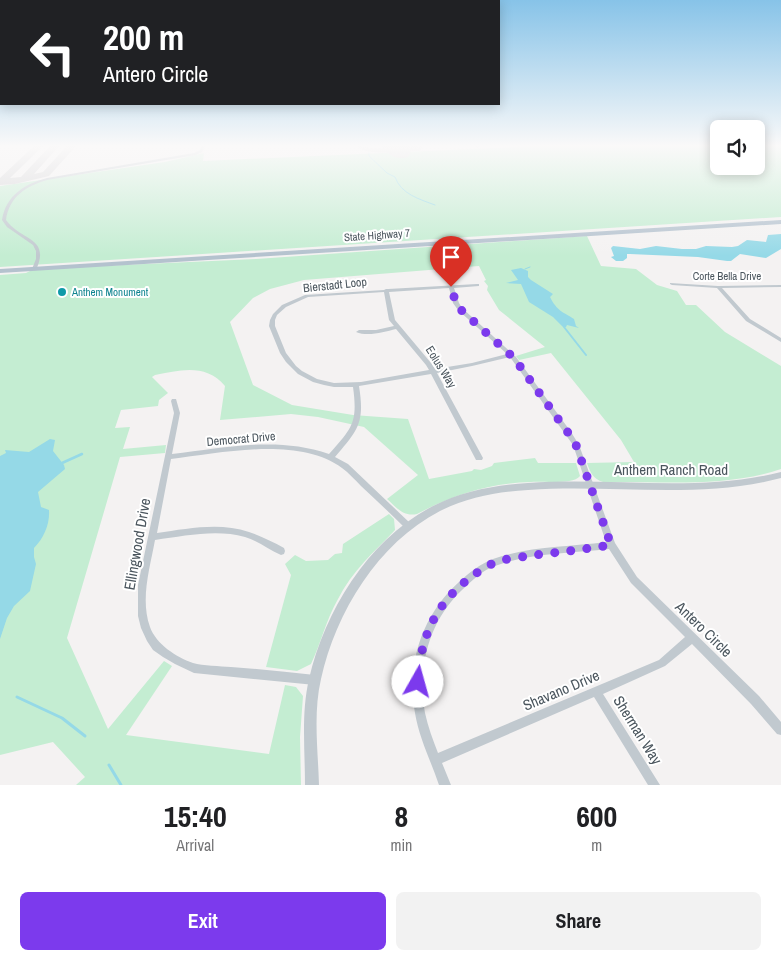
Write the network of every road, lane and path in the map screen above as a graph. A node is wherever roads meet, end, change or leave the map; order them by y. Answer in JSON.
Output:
{"nodes":[{"id":1,"x":33,"y":183,"type":"edge"},
{"id":2,"x":781,"y":222,"type":"edge"},
{"id":3,"x":34,"y":269,"type":"junction"},
{"id":4,"x":0,"y":271,"type":"edge"},
{"id":5,"x":672,"y":284,"type":"dead end"},
{"id":6,"x":477,"y":285,"type":"dead end"},
{"id":7,"x":781,"y":286,"type":"edge"},
{"id":8,"x":451,"y":287,"type":"junction"},
{"id":9,"x":718,"y":287,"type":"junction"},
{"id":10,"x":386,"y":290,"type":"junction"},
{"id":11,"x":396,"y":327,"type":"junction"},
{"id":12,"x":359,"y":332,"type":"dead end"},
{"id":13,"x":781,"y":340,"type":"edge"},
{"id":14,"x":511,"y":355,"type":"junction"},
{"id":15,"x":433,"y":372,"type":"junction"},
{"id":16,"x":356,"y":385,"type":"junction"},
{"id":17,"x":174,"y":401,"type":"dead end"},
{"id":18,"x":168,"y":457,"type":"junction"},
{"id":19,"x":331,"y":457,"type":"junction"},
{"id":20,"x":479,"y":458,"type":"dead end"},
{"id":21,"x":781,"y":475,"type":"edge"},
{"id":22,"x":590,"y":485,"type":"junction"},
{"id":23,"x":408,"y":526,"type":"junction"},
{"id":24,"x":152,"y":537,"type":"junction"},
{"id":25,"x":611,"y":545,"type":"junction"},
{"id":26,"x":281,"y":551,"type":"dead end"},
{"id":27,"x":692,"y":638,"type":"junction"},
{"id":28,"x":315,"y":680,"type":"junction"},
{"id":29,"x":596,"y":692,"type":"junction"},
{"id":30,"x":781,"y":730,"type":"edge"},
{"id":31,"x":436,"y":760,"type":"junction"},
{"id":32,"x":312,"y":785,"type":"edge"},
{"id":33,"x":445,"y":785,"type":"edge"},
{"id":34,"x":654,"y":785,"type":"edge"}],
"edges":[{"from":1,"to":3,"type":"street"},
{"from":2,"to":3,"type":"main road","name":"State Highway 7"},
{"from":3,"to":4,"type":"main road","name":"State Highway 7"},
{"from":5,"to":9,"type":"street","name":"Corte Bella Drive"},
{"from":6,"to":8,"type":"street","name":"Bierstadt Loop"},
{"from":7,"to":9,"type":"street","name":"Corte Bella Drive"},
{"from":8,"to":10,"type":"street","name":"Bierstadt Loop"},
{"from":8,"to":14,"type":"street","name":"Antero Circle"},
{"from":9,"to":13,"type":"street"},
{"from":10,"to":11,"type":"street","name":"Eolus Way"},
{"from":10,"to":16,"type":"street","name":"Bierstadt Loop"},
{"from":11,"to":12,"type":"street"},
{"from":11,"to":15,"type":"street","name":"Eolus Way"},
{"from":14,"to":15,"type":"street","name":"Bierstadt Loop"},
{"from":14,"to":22,"type":"street","name":"Antero Circle"},
{"from":15,"to":16,"type":"street","name":"Bierstadt Loop"},
{"from":15,"to":20,"type":"street","name":"Eolus Way"},
{"from":16,"to":19,"type":"street"},
{"from":17,"to":18,"type":"street","name":"Ellingwood Drive"},
{"from":18,"to":19,"type":"street","name":"Democrat Drive"},
{"from":18,"to":24,"type":"street","name":"Ellingwood Drive"},
{"from":19,"to":23,"type":"street","name":"Democrat Drive"},
{"from":21,"to":22,"type":"street","name":"Anthem Ranch Road"},
{"from":22,"to":23,"type":"street","name":"Anthem Ranch Road"},
{"from":22,"to":25,"type":"street","name":"Antero Circle"},
{"from":23,"to":28,"type":"street","name":"Anthem Ranch Road"},
{"from":24,"to":26,"type":"street"},
{"from":24,"to":28,"type":"street","name":"Ellingwood Drive"},
{"from":25,"to":27,"type":"street","name":"Antero Circle"},
{"from":25,"to":31,"type":"street"},
{"from":27,"to":29,"type":"street","name":"Shavano Drive"},
{"from":27,"to":30,"type":"street","name":"Antero Circle"},
{"from":28,"to":32,"type":"street","name":"Anthem Ranch Road"},
{"from":29,"to":31,"type":"street","name":"Shavano Drive"},
{"from":29,"to":34,"type":"street","name":"Sherman Way"},
{"from":31,"to":33,"type":"street"}]}
